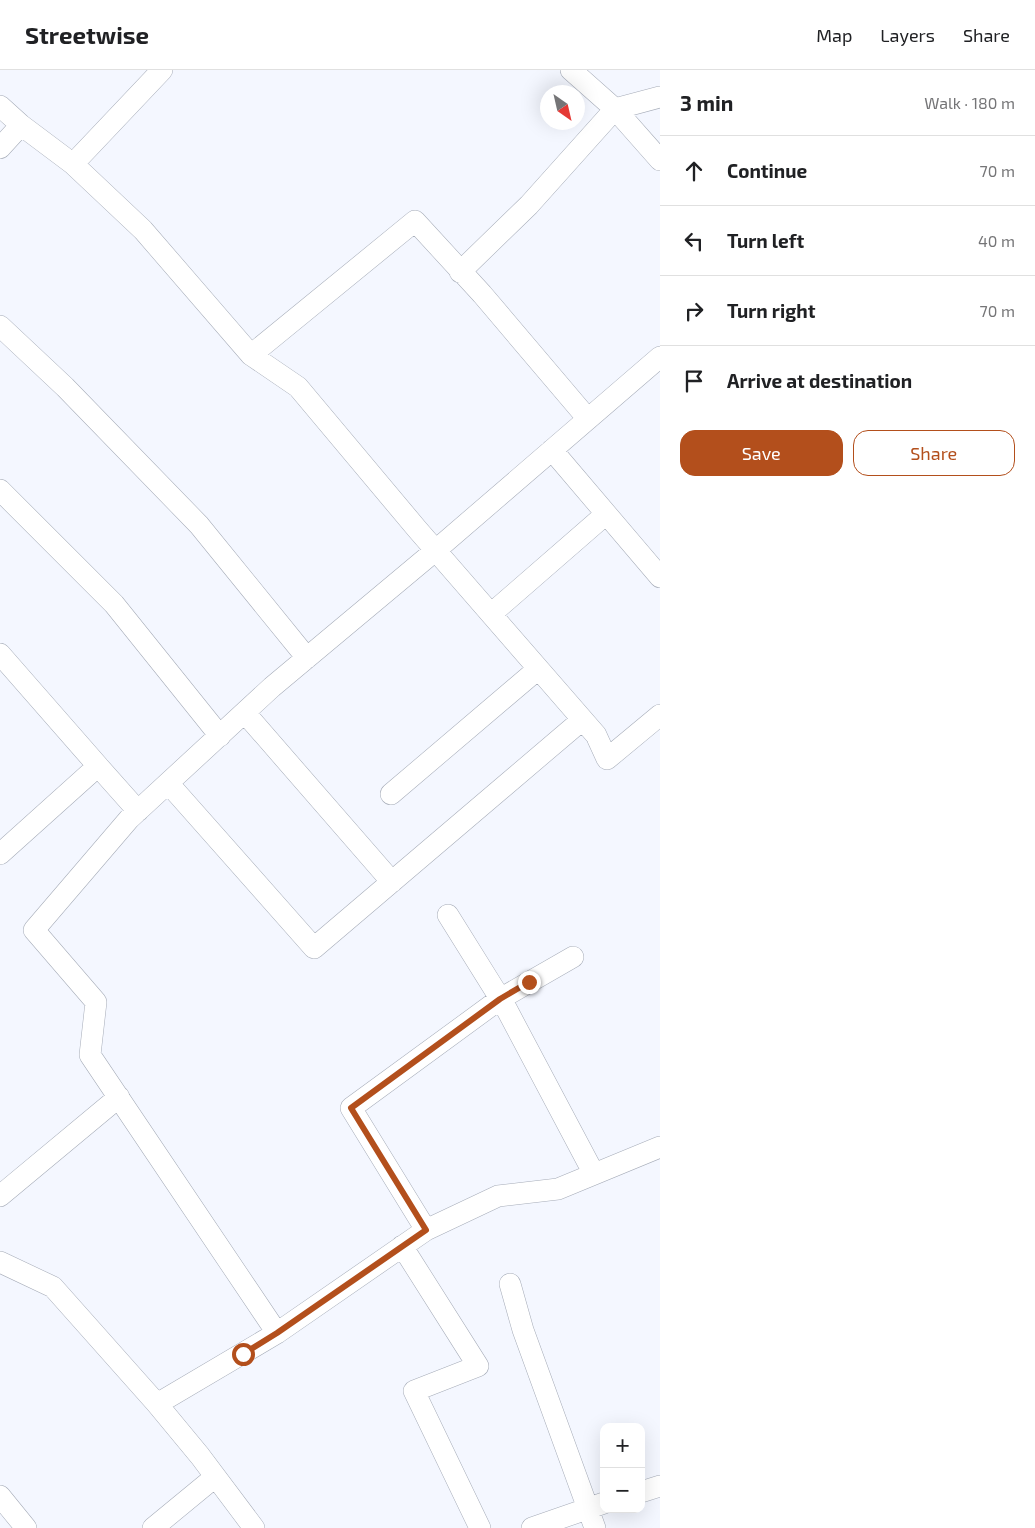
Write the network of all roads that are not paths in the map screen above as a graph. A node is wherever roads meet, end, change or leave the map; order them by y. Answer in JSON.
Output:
{"nodes":[{"id":1,"x":162,"y":70,"type":"edge"},
{"id":2,"x":571,"y":70,"type":"edge"},
{"id":3,"x":660,"y":97,"type":"edge"},
{"id":4,"x":0,"y":106,"type":"edge"},
{"id":5,"x":615,"y":109,"type":"junction"},
{"id":6,"x":22,"y":125,"type":"junction"},
{"id":7,"x":0,"y":148,"type":"edge"},
{"id":8,"x":660,"y":160,"type":"edge"},
{"id":9,"x":73,"y":164,"type":"junction"},
{"id":10,"x":460,"y":272,"type":"junction"},
{"id":11,"x":0,"y":326,"type":"edge"},
{"id":12,"x":251,"y":355,"type":"junction"},
{"id":13,"x":658,"y":365,"type":"edge"},
{"id":14,"x":588,"y":419,"type":"junction"},
{"id":15,"x":552,"y":450,"type":"junction"},
{"id":16,"x":0,"y":490,"type":"edge"},
{"id":17,"x":606,"y":514,"type":"junction"},
{"id":18,"x":436,"y":550,"type":"junction"},
{"id":19,"x":660,"y":577,"type":"edge"},
{"id":20,"x":491,"y":614,"type":"junction"},
{"id":21,"x":0,"y":654,"type":"edge"},
{"id":22,"x":307,"y":658,"type":"junction"},
{"id":23,"x":538,"y":669,"type":"junction"},
{"id":24,"x":245,"y":713,"type":"junction"},
{"id":25,"x":660,"y":714,"type":"edge"},
{"id":26,"x":582,"y":720,"type":"junction"},
{"id":27,"x":220,"y":736,"type":"junction"},
{"id":28,"x":98,"y":766,"type":"junction"},
{"id":29,"x":168,"y":783,"type":"junction"},
{"id":30,"x":391,"y":794,"type":"dead end"},
{"id":31,"x":138,"y":811,"type":"junction"},
{"id":32,"x":0,"y":854,"type":"edge"},
{"id":33,"x":392,"y":882,"type":"junction"},
{"id":34,"x":448,"y":915,"type":"dead end"},
{"id":35,"x":573,"y":958,"type":"dead end"},
{"id":36,"x":500,"y":999,"type":"junction"},
{"id":37,"x":119,"y":1098,"type":"junction"},
{"id":38,"x":660,"y":1147,"type":"edge"},
{"id":39,"x":594,"y":1174,"type":"junction"},
{"id":40,"x":0,"y":1196,"type":"edge"},
{"id":41,"x":426,"y":1230,"type":"junction"},
{"id":42,"x":402,"y":1246,"type":"junction"},
{"id":43,"x":0,"y":1262,"type":"edge"},
{"id":44,"x":510,"y":1284,"type":"dead end"},
{"id":45,"x":277,"y":1333,"type":"junction"},
{"id":46,"x":157,"y":1404,"type":"junction"},
{"id":47,"x":215,"y":1477,"type":"junction"},
{"id":48,"x":660,"y":1486,"type":"edge"},
{"id":49,"x":645,"y":1491,"type":"edge"},
{"id":50,"x":0,"y":1496,"type":"edge"},
{"id":51,"x":596,"y":1505,"type":"edge"},
{"id":52,"x":26,"y":1528,"type":"edge"},
{"id":53,"x":153,"y":1528,"type":"edge"},
{"id":54,"x":254,"y":1528,"type":"edge"},
{"id":55,"x":480,"y":1528,"type":"edge"},
{"id":56,"x":532,"y":1528,"type":"edge"},
{"id":57,"x":595,"y":1528,"type":"edge"}],
"edges":[{"from":1,"to":9,"type":"street"},
{"from":2,"to":5,"type":"street"},
{"from":3,"to":5,"type":"street"},
{"from":4,"to":6,"type":"street"},
{"from":5,"to":8,"type":"street"},
{"from":5,"to":10,"type":"street"},
{"from":6,"to":7,"type":"street"},
{"from":6,"to":9,"type":"street"},
{"from":9,"to":12,"type":"street"},
{"from":10,"to":12,"type":"street"},
{"from":10,"to":14,"type":"street"},
{"from":11,"to":22,"type":"street"},
{"from":12,"to":18,"type":"street"},
{"from":13,"to":14,"type":"street"},
{"from":14,"to":15,"type":"street"},
{"from":15,"to":17,"type":"street"},
{"from":15,"to":18,"type":"street"},
{"from":16,"to":27,"type":"street"},
{"from":17,"to":19,"type":"street"},
{"from":17,"to":20,"type":"street"},
{"from":18,"to":20,"type":"street"},
{"from":18,"to":22,"type":"street"},
{"from":20,"to":23,"type":"street"},
{"from":21,"to":28,"type":"street"},
{"from":22,"to":24,"type":"street"},
{"from":23,"to":26,"type":"street"},
{"from":23,"to":30,"type":"street"},
{"from":24,"to":27,"type":"street"},
{"from":24,"to":33,"type":"street"},
{"from":25,"to":26,"type":"street"},
{"from":26,"to":33,"type":"street"},
{"from":27,"to":29,"type":"street"},
{"from":28,"to":31,"type":"street"},
{"from":28,"to":32,"type":"street"},
{"from":29,"to":31,"type":"street"},
{"from":29,"to":33,"type":"street"},
{"from":31,"to":37,"type":"street"},
{"from":34,"to":36,"type":"street"},
{"from":35,"to":36,"type":"street"},
{"from":36,"to":39,"type":"street"},
{"from":36,"to":41,"type":"street"},
{"from":37,"to":40,"type":"street"},
{"from":37,"to":45,"type":"street"},
{"from":38,"to":39,"type":"street"},
{"from":39,"to":41,"type":"street"},
{"from":41,"to":42,"type":"street"},
{"from":42,"to":45,"type":"street"},
{"from":42,"to":55,"type":"street"},
{"from":43,"to":46,"type":"street"},
{"from":44,"to":51,"type":"street"},
{"from":45,"to":46,"type":"street"},
{"from":46,"to":47,"type":"street"},
{"from":47,"to":53,"type":"street"},
{"from":47,"to":54,"type":"street"},
{"from":48,"to":49,"type":"street"},
{"from":50,"to":52,"type":"street"},
{"from":51,"to":56,"type":"street"},
{"from":51,"to":57,"type":"street"}]}
